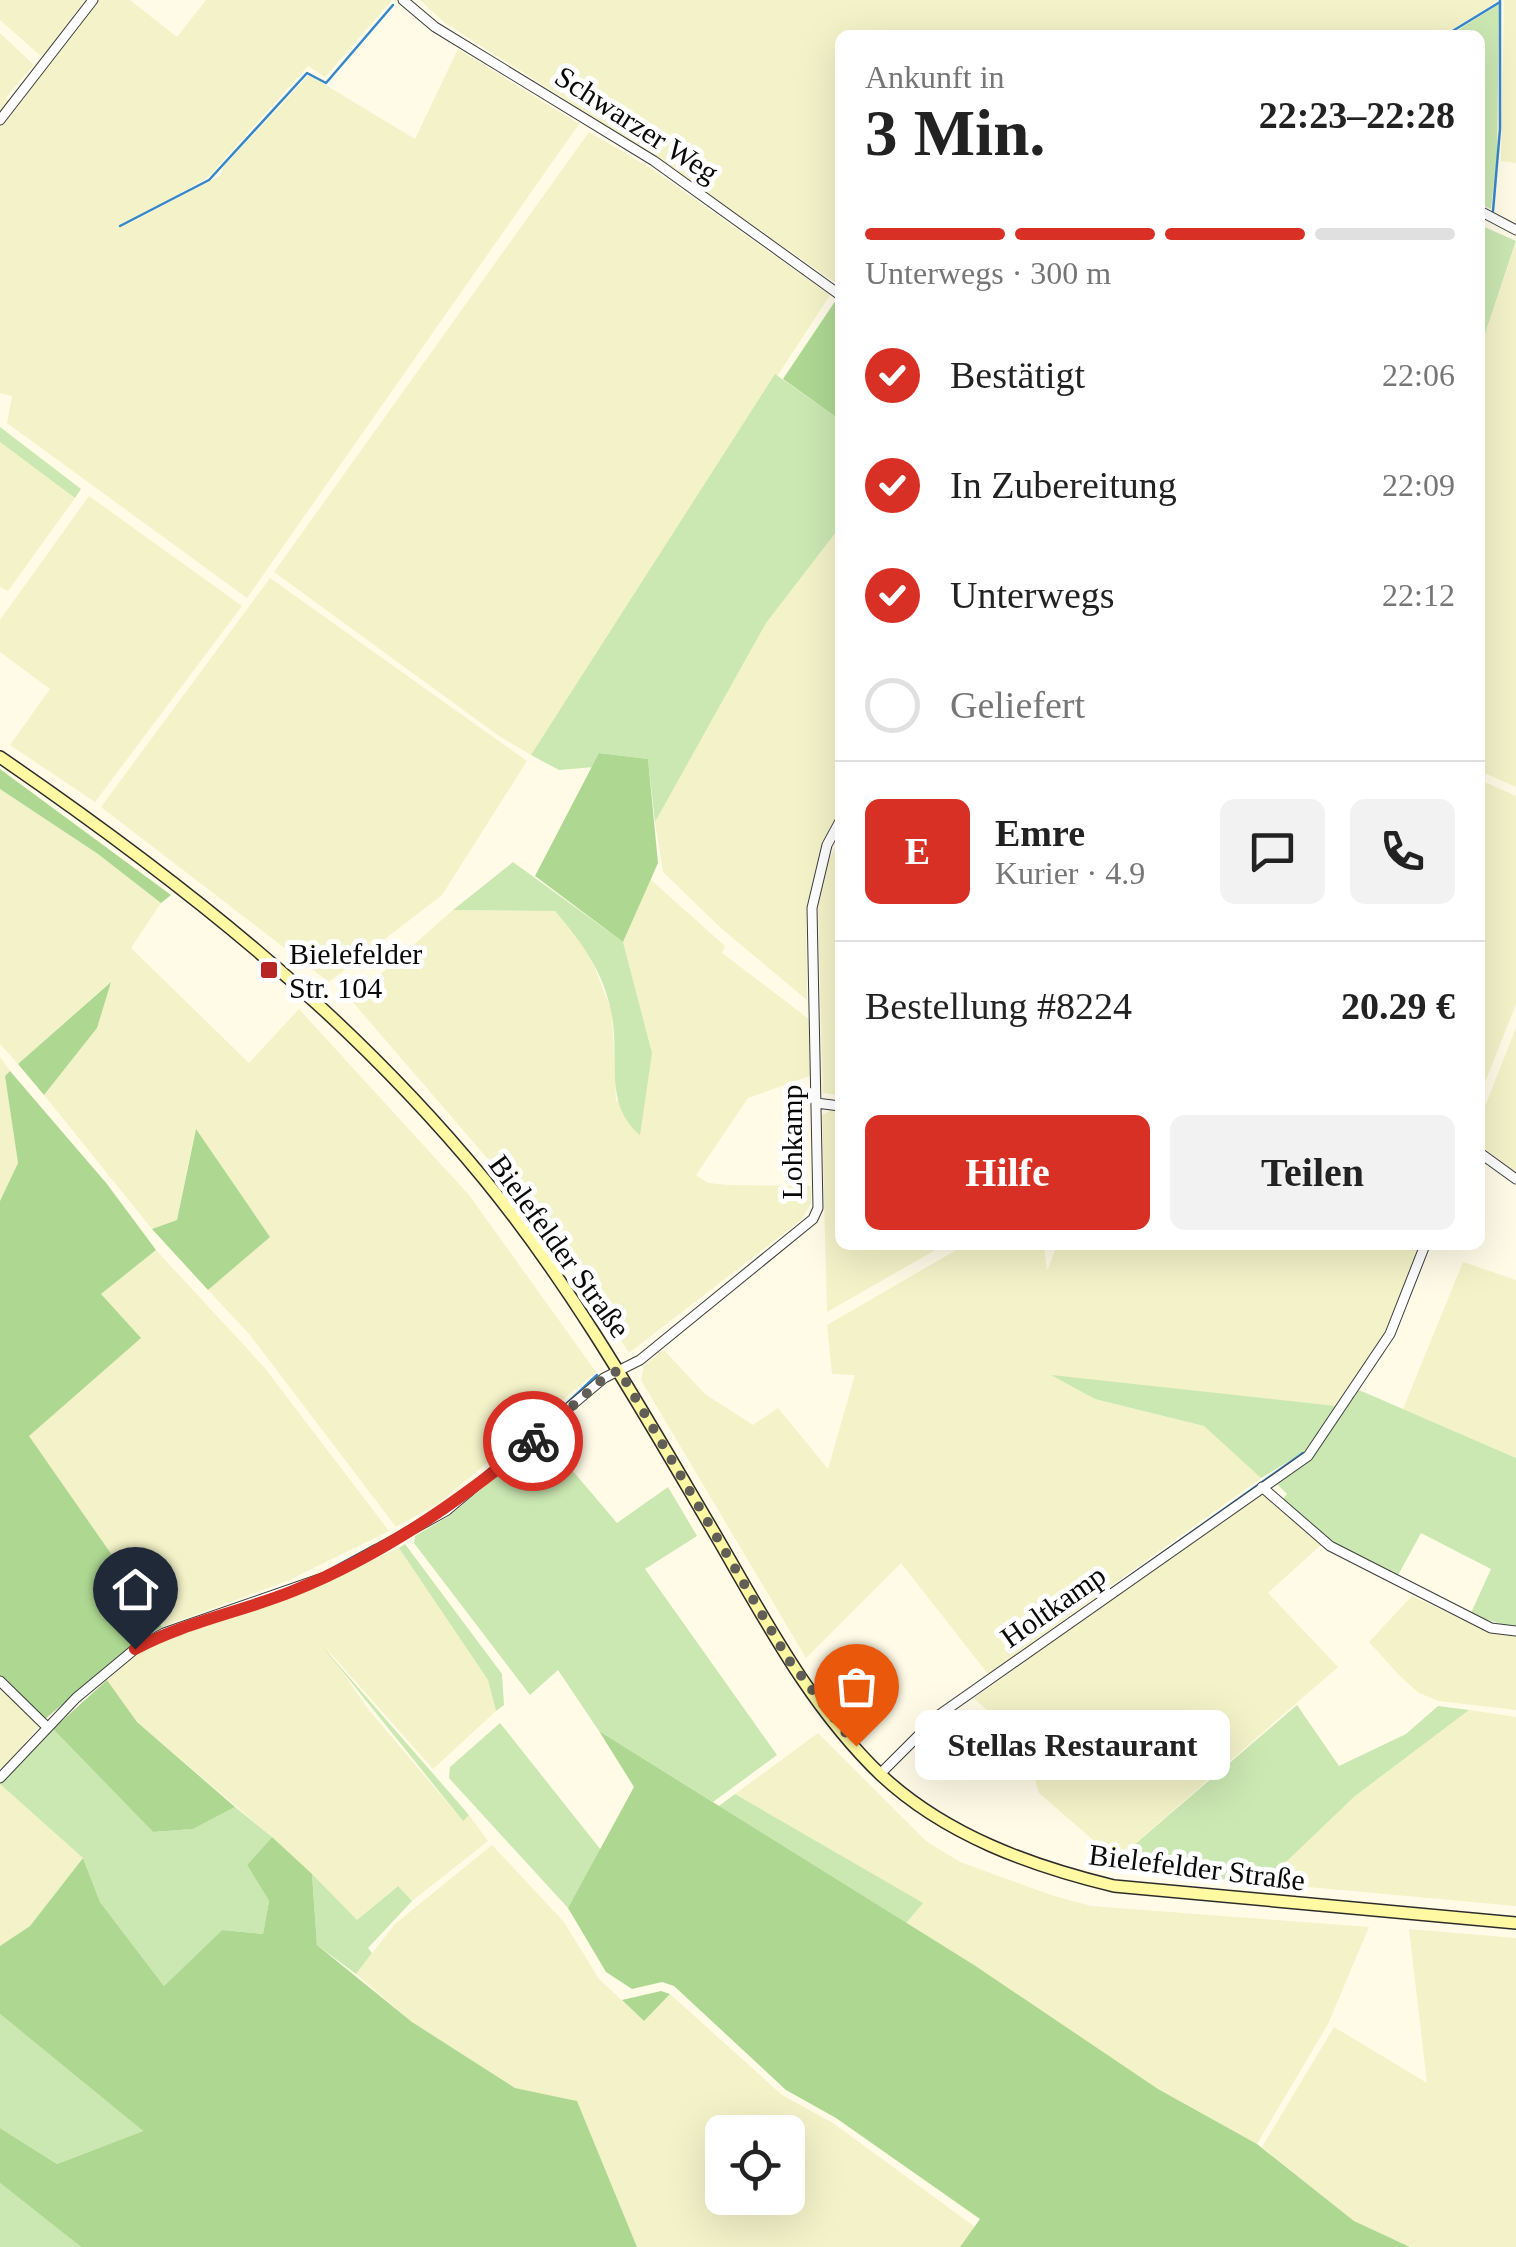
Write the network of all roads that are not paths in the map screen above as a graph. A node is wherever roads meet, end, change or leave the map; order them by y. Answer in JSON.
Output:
{"nodes":[{"id":1,"x":92,"y":0,"type":"edge"},
{"id":2,"x":404,"y":0,"type":"edge"},
{"id":3,"x":0,"y":120,"type":"edge"},
{"id":4,"x":1485,"y":214,"type":"edge"},
{"id":5,"x":1516,"y":230,"type":"edge"},
{"id":6,"x":835,"y":291,"type":"edge"},
{"id":7,"x":0,"y":757,"type":"edge"},
{"id":8,"x":835,"y":831,"type":"edge"},
{"id":9,"x":816,"y":1104,"type":"junction"},
{"id":10,"x":835,"y":1106,"type":"edge"},
{"id":11,"x":1485,"y":1156,"type":"edge"},
{"id":12,"x":1516,"y":1179,"type":"edge"},
{"id":13,"x":1423,"y":1250,"type":"edge"},
{"id":14,"x":619,"y":1370,"type":"junction"},
{"id":15,"x":1262,"y":1487,"type":"junction"},
{"id":16,"x":1516,"y":1631,"type":"edge"},
{"id":17,"x":0,"y":1681,"type":"edge"},
{"id":18,"x":46,"y":1726,"type":"junction"},
{"id":19,"x":880,"y":1774,"type":"junction"},
{"id":20,"x":0,"y":1778,"type":"edge"},
{"id":21,"x":1516,"y":1923,"type":"edge"}],
"edges":[{"from":1,"to":3,"type":"street"},
{"from":2,"to":6,"type":"street","name":"Schwarzer Weg"},
{"from":4,"to":5,"type":"street"},
{"from":7,"to":14,"type":"main road","name":"Bielefelder Straße"},
{"from":8,"to":9,"type":"street","name":"Lohkamp"},
{"from":9,"to":10,"type":"street"},
{"from":9,"to":14,"type":"street","name":"Lohkamp"},
{"from":11,"to":12,"type":"street"},
{"from":13,"to":15,"type":"street","name":"Holtkamp"},
{"from":14,"to":18,"type":"street"},
{"from":14,"to":19,"type":"main road","name":"Bielefelder Straße"},
{"from":15,"to":16,"type":"street"},
{"from":15,"to":19,"type":"street","name":"Holtkamp"},
{"from":17,"to":18,"type":"street"},
{"from":18,"to":20,"type":"street"},
{"from":19,"to":21,"type":"main road","name":"Bielefelder Straße"}]}
